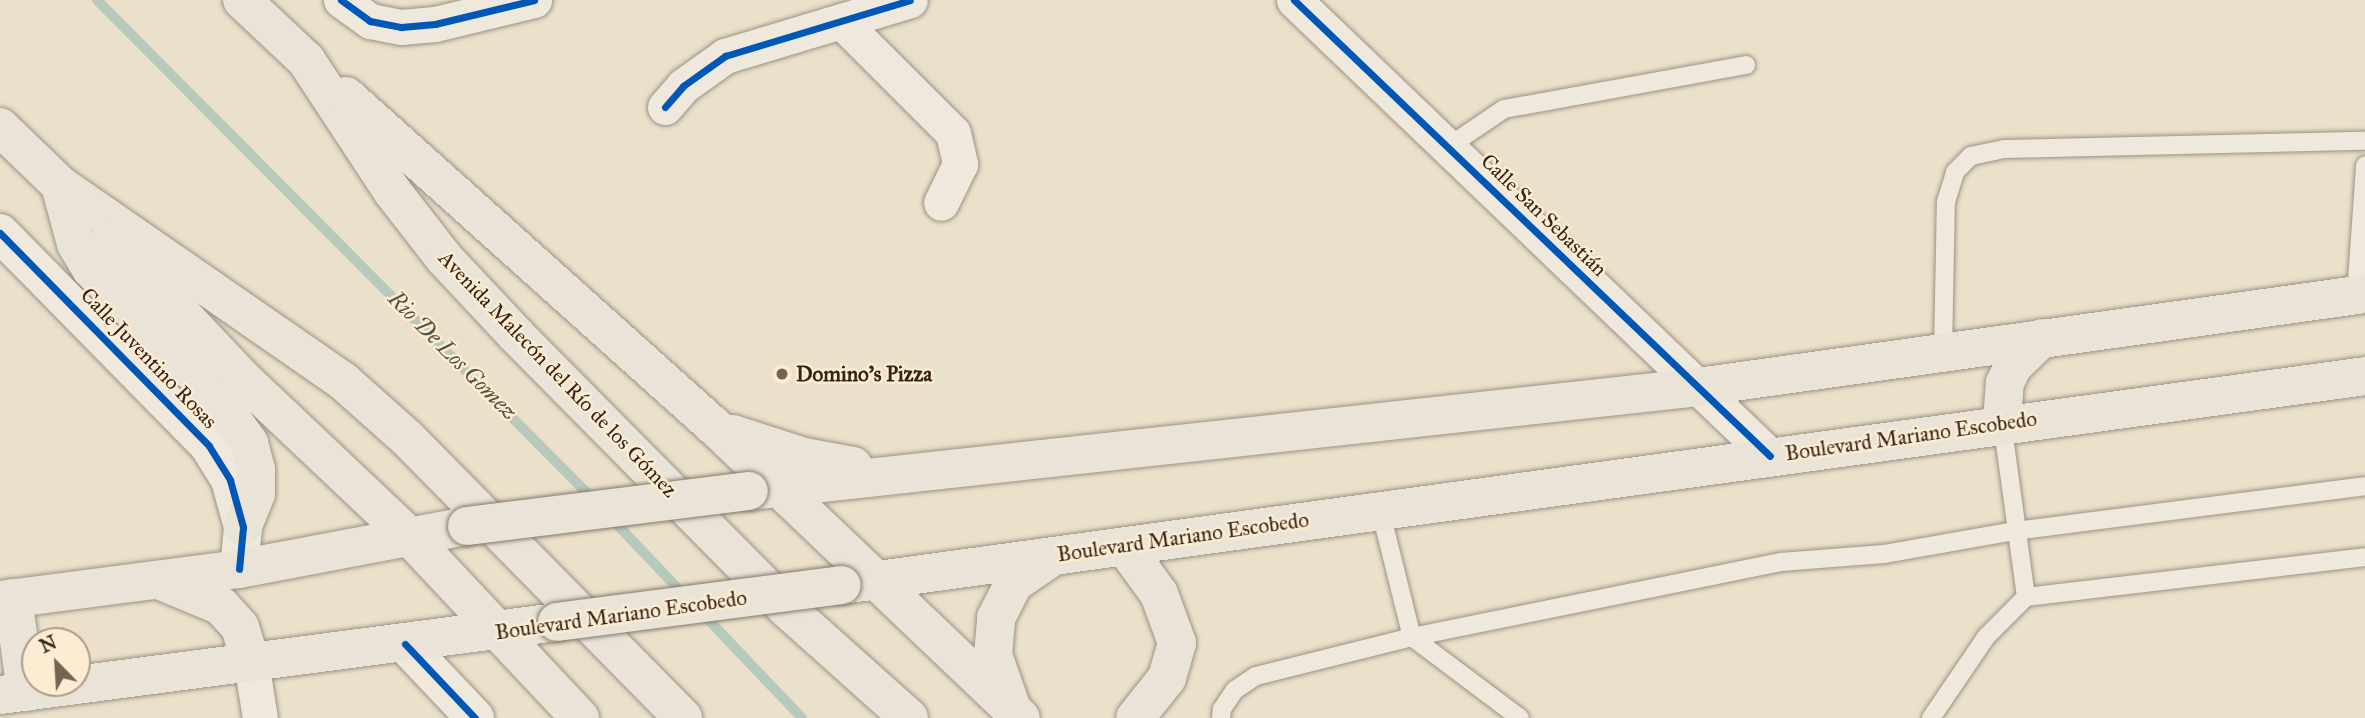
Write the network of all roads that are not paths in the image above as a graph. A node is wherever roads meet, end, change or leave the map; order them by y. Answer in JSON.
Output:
{"nodes":[{"id":1,"x":242,"y":0,"type":"edge"},
{"id":2,"x":341,"y":0,"type":"edge"},
{"id":3,"x":534,"y":0,"type":"edge"},
{"id":4,"x":910,"y":0,"type":"edge"},
{"id":5,"x":1294,"y":0,"type":"edge"},
{"id":6,"x":841,"y":21,"type":"junction"},
{"id":7,"x":306,"y":60,"type":"junction"},
{"id":8,"x":1746,"y":65,"type":"dead end"},
{"id":9,"x":665,"y":107,"type":"dead end"},
{"id":10,"x":0,"y":127,"type":"edge"},
{"id":11,"x":2365,"y":141,"type":"edge"},
{"id":12,"x":1448,"y":147,"type":"junction"},
{"id":13,"x":2365,"y":165,"type":"edge"},
{"id":14,"x":60,"y":186,"type":"junction"},
{"id":15,"x":941,"y":203,"type":"dead end"},
{"id":16,"x":0,"y":233,"type":"edge"},
{"id":17,"x":2360,"y":294,"type":"edge"},
{"id":18,"x":2042,"y":338,"type":"junction"},
{"id":19,"x":1943,"y":352,"type":"junction"},
{"id":20,"x":2365,"y":376,"type":"edge"},
{"id":21,"x":1698,"y":387,"type":"junction"},
{"id":22,"x":2002,"y":422,"type":"junction"},
{"id":23,"x":713,"y":425,"type":"junction"},
{"id":24,"x":1770,"y":456,"type":"junction"},
{"id":25,"x":900,"y":471,"type":"junction"},
{"id":26,"x":2365,"y":486,"type":"edge"},
{"id":27,"x":764,"y":488,"type":"junction"},
{"id":28,"x":1380,"y":509,"type":"junction"},
{"id":29,"x":243,"y":527,"type":"junction"},
{"id":30,"x":2015,"y":531,"type":"junction"},
{"id":31,"x":409,"y":536,"type":"junction"},
{"id":32,"x":1125,"y":547,"type":"junction"},
{"id":33,"x":1063,"y":552,"type":"junction"},
{"id":34,"x":2365,"y":558,"type":"edge"},
{"id":35,"x":239,"y":569,"type":"junction"},
{"id":36,"x":154,"y":579,"type":"junction"},
{"id":37,"x":858,"y":583,"type":"junction"},
{"id":38,"x":2026,"y":597,"type":"junction"},
{"id":39,"x":6,"y":599,"type":"edge"},
{"id":40,"x":496,"y":631,"type":"junction"},
{"id":41,"x":1412,"y":637,"type":"junction"},
{"id":42,"x":405,"y":644,"type":"junction"},
{"id":43,"x":251,"y":662,"type":"junction"},
{"id":44,"x":13,"y":693,"type":"edge"},
{"id":45,"x":1017,"y":715,"type":"edge"},
{"id":46,"x":260,"y":718,"type":"edge"},
{"id":47,"x":475,"y":718,"type":"edge"},
{"id":48,"x":580,"y":718,"type":"edge"},
{"id":49,"x":683,"y":718,"type":"edge"},
{"id":50,"x":909,"y":718,"type":"edge"},
{"id":51,"x":1135,"y":718,"type":"edge"},
{"id":52,"x":1221,"y":718,"type":"edge"},
{"id":53,"x":1520,"y":718,"type":"edge"},
{"id":54,"x":1931,"y":718,"type":"edge"}],
"edges":[{"from":1,"to":7,"type":"main road","name":"Avenida Malecón del Río de los Gómez"},
{"from":2,"to":3,"type":"street"},
{"from":4,"to":6,"type":"street"},
{"from":5,"to":12,"type":"street","name":"Calle San Sebastián"},
{"from":6,"to":9,"type":"street"},
{"from":6,"to":15,"type":"street"},
{"from":7,"to":23,"type":"main road"},
{"from":7,"to":50,"type":"main road","name":"Avenida Malecón del Río de los Gómez"},
{"from":8,"to":12,"type":"lane"},
{"from":10,"to":14,"type":"main road"},
{"from":11,"to":19,"type":"lane"},
{"from":12,"to":21,"type":"street","name":"Calle San Sebastián"},
{"from":13,"to":17,"type":"lane"},
{"from":14,"to":29,"type":"main road"},
{"from":14,"to":31,"type":"main road"},
{"from":14,"to":49,"type":"main road"},
{"from":16,"to":29,"type":"street","name":"Calle Juventino Rosas"},
{"from":17,"to":18,"type":"main road"},
{"from":18,"to":19,"type":"main road"},
{"from":18,"to":22,"type":"main road"},
{"from":19,"to":21,"type":"main road"},
{"from":20,"to":22,"type":"main road","name":"Boulevard Mariano Escobedo"},
{"from":21,"to":24,"type":"street","name":"Calle San Sebastián"},
{"from":21,"to":25,"type":"main road"},
{"from":22,"to":24,"type":"main road","name":"Boulevard Mariano Escobedo"},
{"from":22,"to":30,"type":"lane"},
{"from":23,"to":25,"type":"main road"},
{"from":23,"to":27,"type":"main road"},
{"from":24,"to":28,"type":"main road","name":"Boulevard Mariano Escobedo"},
{"from":25,"to":27,"type":"main road"},
{"from":26,"to":30,"type":"lane"},
{"from":27,"to":31,"type":"main road","bridge":true},
{"from":27,"to":37,"type":"main road"},
{"from":28,"to":32,"type":"main road","name":"Boulevard Mariano Escobedo"},
{"from":28,"to":41,"type":"lane"},
{"from":29,"to":35,"type":"street","name":"Calle Juventino Rosas"},
{"from":30,"to":38,"type":"lane"},
{"from":30,"to":41,"type":"lane"},
{"from":31,"to":35,"type":"main road"},
{"from":31,"to":40,"type":"main road"},
{"from":32,"to":33,"type":"main road","name":"Boulevard Mariano Escobedo"},
{"from":32,"to":51,"type":"main road"},
{"from":33,"to":37,"type":"main road","name":"Boulevard Mariano Escobedo"},
{"from":33,"to":45,"type":"main road"},
{"from":34,"to":38,"type":"lane"},
{"from":35,"to":36,"type":"main road"},
{"from":36,"to":39,"type":"main road"},
{"from":36,"to":43,"type":"main road"},
{"from":37,"to":40,"type":"main road","name":"Boulevard Mariano Escobedo","bridge":true},
{"from":37,"to":45,"type":"main road"},
{"from":38,"to":54,"type":"lane"},
{"from":39,"to":44,"type":"main road"},
{"from":40,"to":42,"type":"main road","name":"Boulevard Mariano Escobedo"},
{"from":40,"to":48,"type":"main road"},
{"from":41,"to":52,"type":"lane"},
{"from":41,"to":53,"type":"lane"},
{"from":42,"to":43,"type":"main road","name":"Boulevard Mariano Escobedo"},
{"from":42,"to":47,"type":"street"},
{"from":43,"to":44,"type":"main road","name":"Boulevard Mariano Escobedo"},
{"from":43,"to":46,"type":"street"}]}
